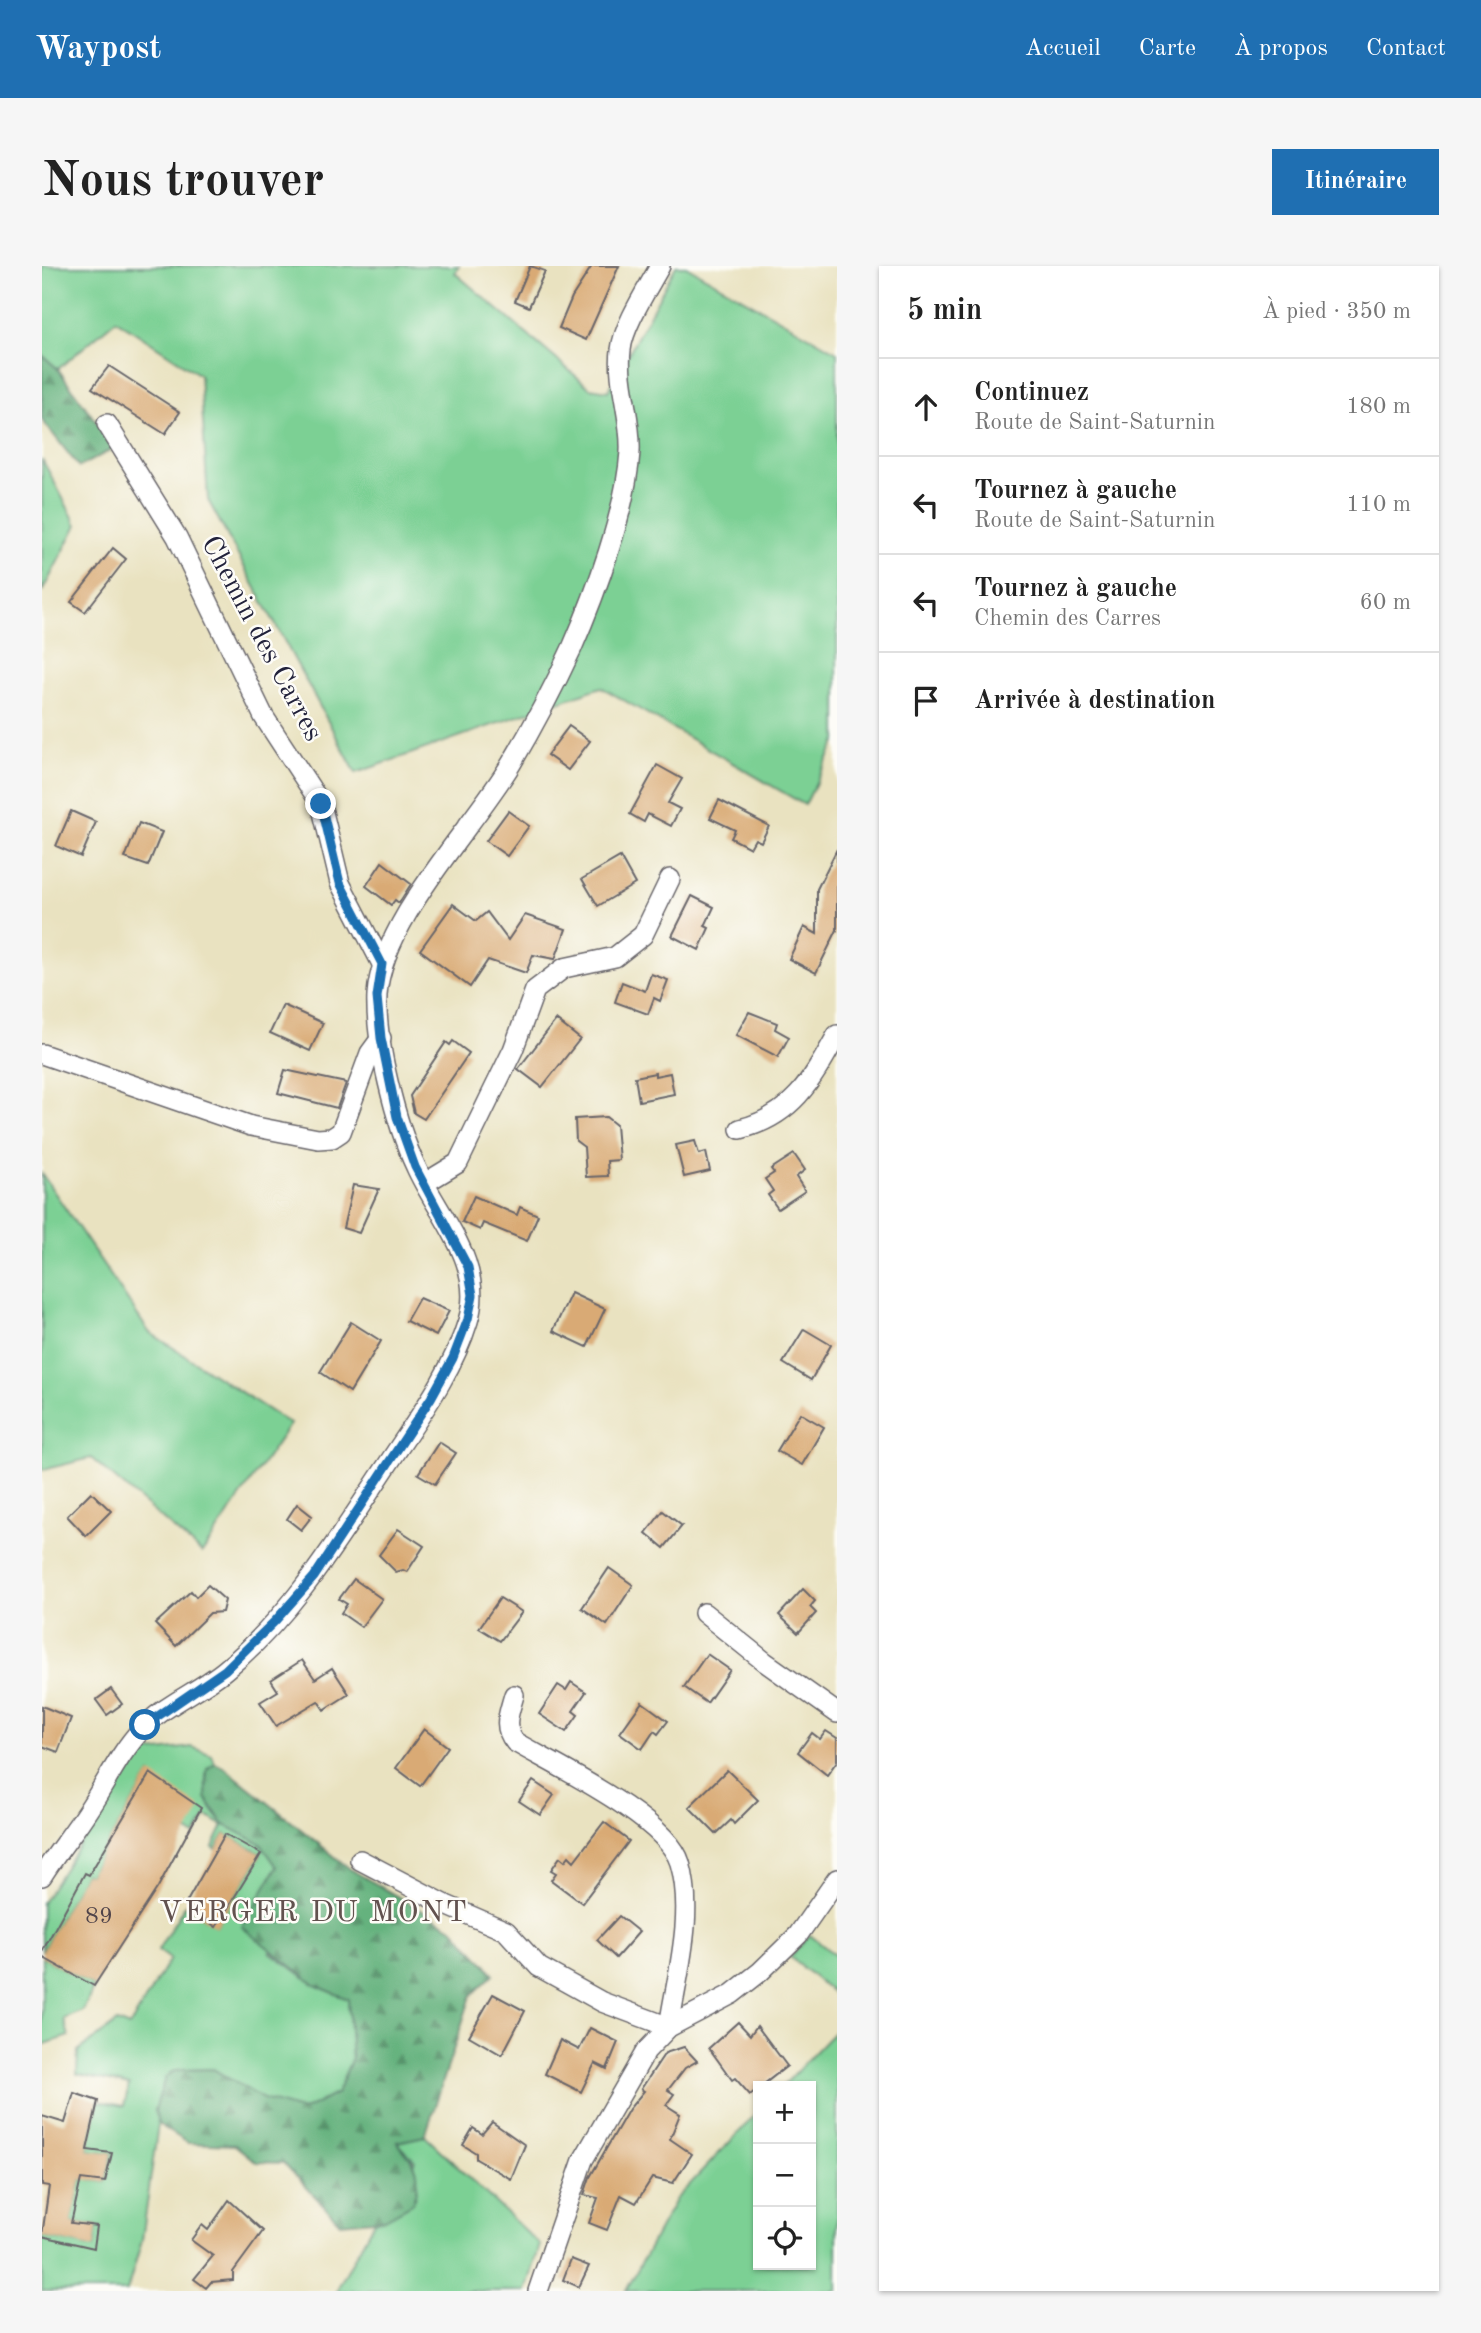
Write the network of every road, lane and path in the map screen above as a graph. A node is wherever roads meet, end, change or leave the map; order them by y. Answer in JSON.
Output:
{"nodes":[{"id":1,"x":660,"y":266,"type":"edge"},
{"id":2,"x":107,"y":424,"type":"dead end"},
{"id":3,"x":670,"y":879,"type":"dead end"},
{"id":4,"x":382,"y":964,"type":"junction"},
{"id":5,"x":837,"y":1035,"type":"edge"},
{"id":6,"x":381,"y":1038,"type":"junction"},
{"id":7,"x":42,"y":1054,"type":"edge"},
{"id":8,"x":740,"y":1129,"type":"dead end"},
{"id":9,"x":425,"y":1183,"type":"junction"},
{"id":10,"x":704,"y":1613,"type":"dead end"},
{"id":11,"x":514,"y":1695,"type":"dead end"},
{"id":12,"x":837,"y":1713,"type":"edge"},
{"id":13,"x":360,"y":1860,"type":"dead end"},
{"id":14,"x":42,"y":1876,"type":"edge"},
{"id":15,"x":837,"y":1879,"type":"edge"},
{"id":16,"x":669,"y":2027,"type":"junction"},
{"id":17,"x":538,"y":2291,"type":"edge"}],
"edges":[{"from":1,"to":4,"type":"street"},
{"from":2,"to":4,"type":"street","name":"Chemin des Carres"},
{"from":3,"to":9,"type":"street"},
{"from":4,"to":6,"type":"street"},
{"from":5,"to":8,"type":"street"},
{"from":6,"to":7,"type":"street"},
{"from":6,"to":9,"type":"street"},
{"from":9,"to":14,"type":"street"},
{"from":10,"to":12,"type":"street"},
{"from":11,"to":16,"type":"street"},
{"from":13,"to":16,"type":"street"},
{"from":15,"to":16,"type":"street"},
{"from":16,"to":17,"type":"street"}]}
